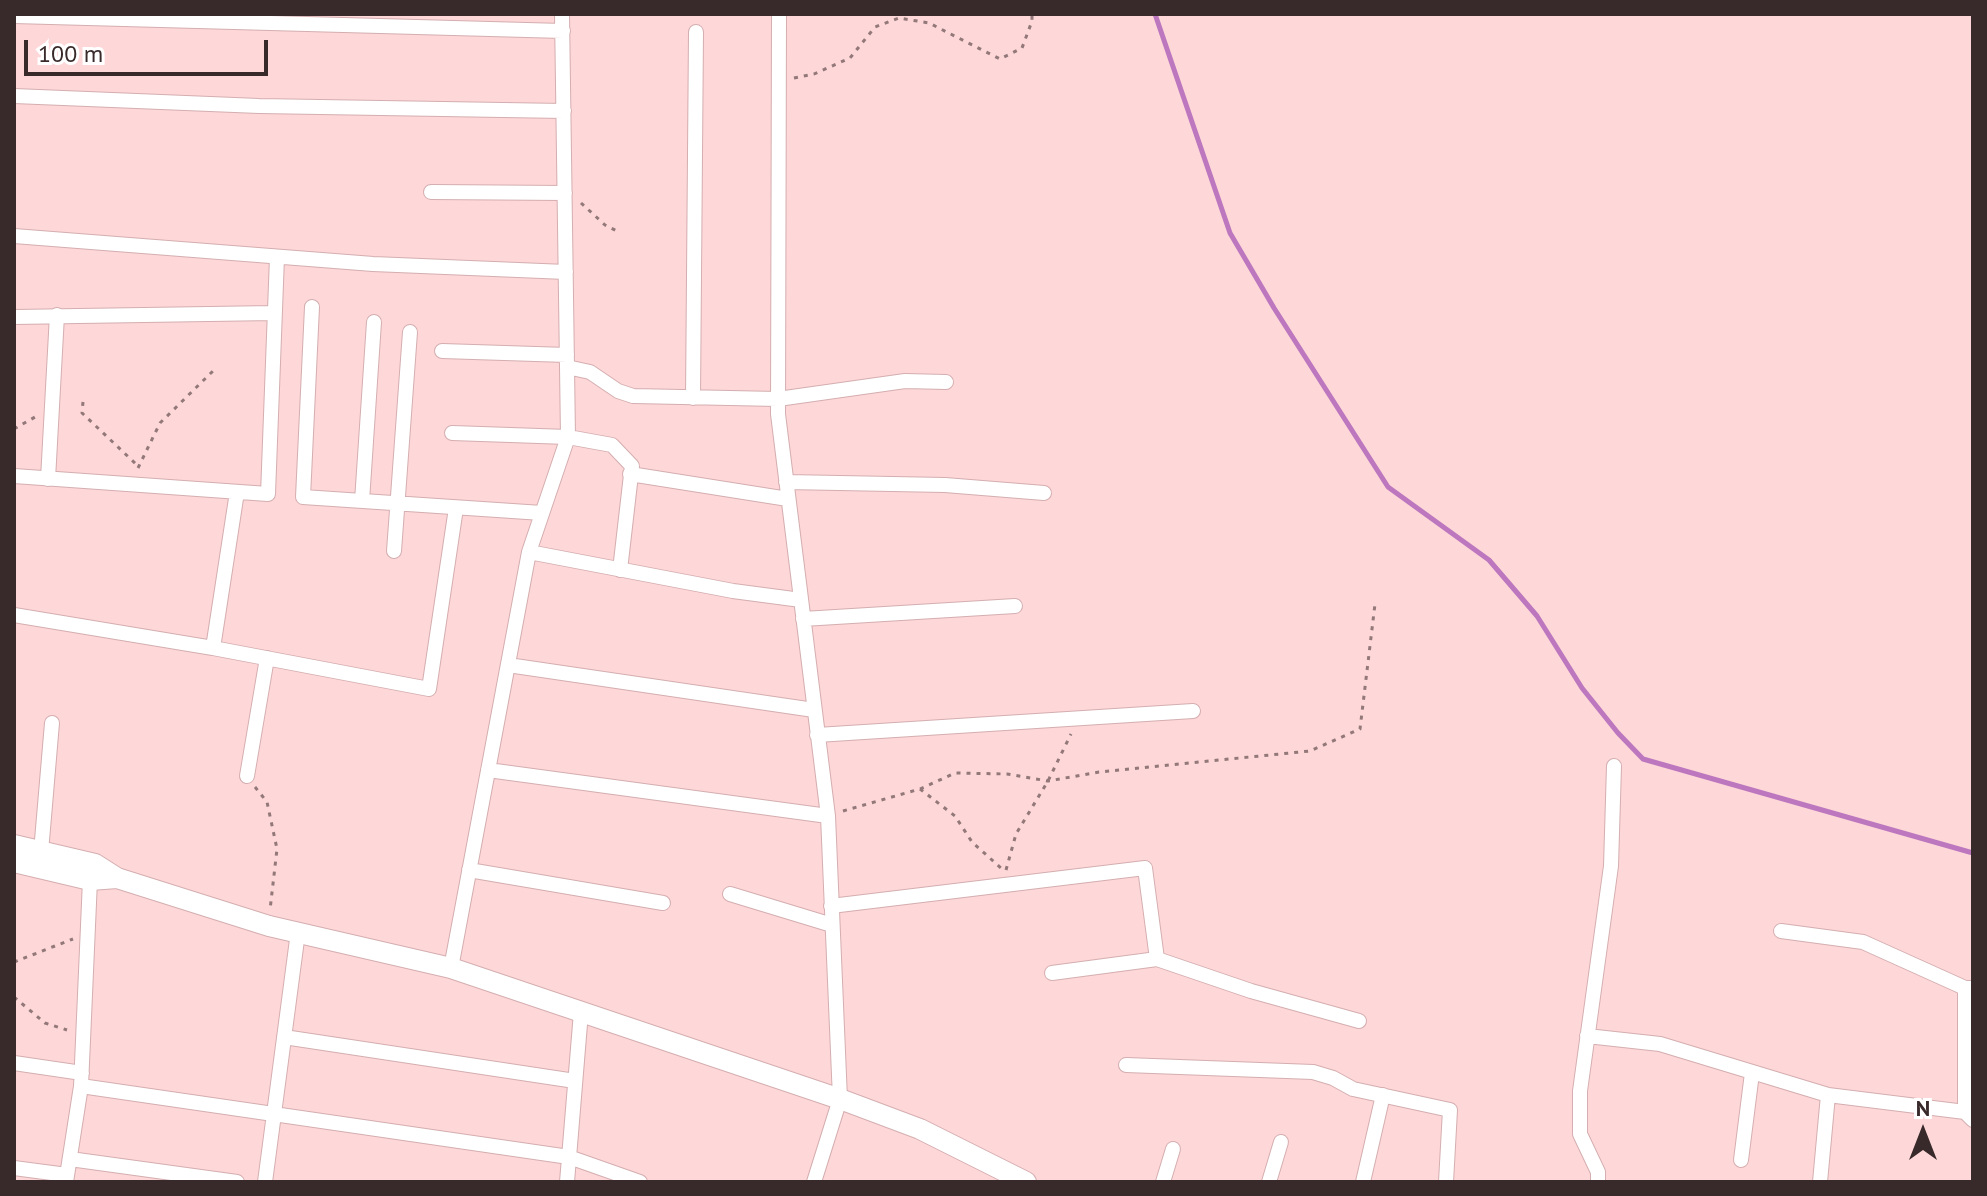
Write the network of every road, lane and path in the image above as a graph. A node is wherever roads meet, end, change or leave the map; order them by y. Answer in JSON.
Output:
{"nodes":[{"id":1,"x":562,"y":14,"type":"edge"},
{"id":2,"x":779,"y":14,"type":"edge"},
{"id":3,"x":1032,"y":14,"type":"edge"},
{"id":4,"x":14,"y":16,"type":"edge"},
{"id":5,"x":563,"y":31,"type":"junction"},
{"id":6,"x":696,"y":32,"type":"dead end"},
{"id":7,"x":779,"y":81,"type":"junction"},
{"id":8,"x":14,"y":96,"type":"edge"},
{"id":9,"x":564,"y":111,"type":"junction"},
{"id":10,"x":431,"y":192,"type":"dead end"},
{"id":11,"x":565,"y":197,"type":"junction"},
{"id":12,"x":617,"y":231,"type":"dead end"},
{"id":13,"x":14,"y":236,"type":"edge"},
{"id":14,"x":277,"y":257,"type":"junction"},
{"id":15,"x":566,"y":272,"type":"junction"},
{"id":16,"x":312,"y":307,"type":"dead end"},
{"id":17,"x":274,"y":313,"type":"junction"},
{"id":18,"x":57,"y":315,"type":"junction"},
{"id":19,"x":14,"y":317,"type":"edge"},
{"id":20,"x":374,"y":322,"type":"dead end"},
{"id":21,"x":410,"y":332,"type":"dead end"},
{"id":22,"x":442,"y":351,"type":"dead end"},
{"id":23,"x":567,"y":361,"type":"junction"},
{"id":24,"x":213,"y":371,"type":"dead end"},
{"id":25,"x":946,"y":382,"type":"dead end"},
{"id":26,"x":693,"y":398,"type":"junction"},
{"id":27,"x":778,"y":399,"type":"junction"},
{"id":28,"x":83,"y":402,"type":"dead end"},
{"id":29,"x":52,"y":409,"type":"junction"},
{"id":30,"x":14,"y":429,"type":"edge"},
{"id":31,"x":452,"y":433,"type":"dead end"},
{"id":32,"x":568,"y":437,"type":"junction"},
{"id":33,"x":139,"y":467,"type":"junction"},
{"id":34,"x":630,"y":474,"type":"junction"},
{"id":35,"x":14,"y":476,"type":"edge"},
{"id":36,"x":48,"y":479,"type":"junction"},
{"id":37,"x":786,"y":482,"type":"junction"},
{"id":38,"x":130,"y":484,"type":"junction"},
{"id":39,"x":237,"y":492,"type":"junction"},
{"id":40,"x":1044,"y":493,"type":"dead end"},
{"id":41,"x":788,"y":499,"type":"junction"},
{"id":42,"x":362,"y":501,"type":"junction"},
{"id":43,"x":397,"y":504,"type":"junction"},
{"id":44,"x":456,"y":508,"type":"junction"},
{"id":45,"x":542,"y":513,"type":"junction"},
{"id":46,"x":394,"y":551,"type":"dead end"},
{"id":47,"x":529,"y":552,"type":"junction"},
{"id":48,"x":620,"y":570,"type":"junction"},
{"id":49,"x":801,"y":600,"type":"junction"},
{"id":50,"x":1375,"y":604,"type":"dead end"},
{"id":51,"x":1015,"y":606,"type":"dead end"},
{"id":52,"x":14,"y":615,"type":"edge"},
{"id":53,"x":803,"y":619,"type":"junction"},
{"id":54,"x":213,"y":648,"type":"junction"},
{"id":55,"x":267,"y":658,"type":"junction"},
{"id":56,"x":508,"y":665,"type":"junction"},
{"id":57,"x":814,"y":710,"type":"junction"},
{"id":58,"x":1193,"y":711,"type":"dead end"},
{"id":59,"x":1079,"y":718,"type":"junction"},
{"id":60,"x":52,"y":723,"type":"dead end"},
{"id":61,"x":817,"y":735,"type":"junction"},
{"id":62,"x":1614,"y":766,"type":"dead end"},
{"id":63,"x":488,"y":770,"type":"junction"},
{"id":64,"x":247,"y":776,"type":"joint"},
{"id":65,"x":1048,"y":781,"type":"junction"},
{"id":66,"x":920,"y":789,"type":"junction"},
{"id":67,"x":828,"y":816,"type":"junction"},
{"id":68,"x":14,"y":845,"type":"edge"},
{"id":69,"x":41,"y":852,"type":"junction"},
{"id":70,"x":14,"y":862,"type":"edge"},
{"id":71,"x":469,"y":870,"type":"junction"},
{"id":72,"x":117,"y":878,"type":"junction"},
{"id":73,"x":90,"y":880,"type":"junction"},
{"id":74,"x":730,"y":894,"type":"dead end"},
{"id":75,"x":663,"y":903,"type":"dead end"},
{"id":76,"x":831,"y":906,"type":"junction"},
{"id":77,"x":832,"y":925,"type":"junction"},
{"id":78,"x":269,"y":926,"type":"junction"},
{"id":79,"x":1781,"y":931,"type":"dead end"},
{"id":80,"x":298,"y":932,"type":"junction"},
{"id":81,"x":88,"y":933,"type":"junction"},
{"id":82,"x":1157,"y":959,"type":"junction"},
{"id":83,"x":14,"y":962,"type":"edge"},
{"id":84,"x":451,"y":968,"type":"junction"},
{"id":85,"x":1052,"y":973,"type":"dead end"},
{"id":86,"x":1969,"y":988,"type":"edge"},
{"id":87,"x":14,"y":997,"type":"edge"},
{"id":88,"x":581,"y":1012,"type":"junction"},
{"id":89,"x":1359,"y":1021,"type":"dead end"},
{"id":90,"x":84,"y":1035,"type":"junction"},
{"id":91,"x":1587,"y":1036,"type":"junction"},
{"id":92,"x":284,"y":1037,"type":"junction"},
{"id":93,"x":14,"y":1063,"type":"edge"},
{"id":94,"x":1126,"y":1065,"type":"dead end"},
{"id":95,"x":1752,"y":1073,"type":"junction"},
{"id":96,"x":82,"y":1079,"type":"junction"},
{"id":97,"x":575,"y":1081,"type":"junction"},
{"id":98,"x":1383,"y":1095,"type":"junction"},
{"id":99,"x":1828,"y":1095,"type":"junction"},
{"id":100,"x":840,"y":1099,"type":"junction"},
{"id":101,"x":274,"y":1114,"type":"junction"},
{"id":102,"x":1969,"y":1116,"type":"edge"},
{"id":103,"x":1281,"y":1142,"type":"dead end"},
{"id":104,"x":1173,"y":1149,"type":"dead end"},
{"id":105,"x":569,"y":1157,"type":"junction"},
{"id":106,"x":70,"y":1159,"type":"junction"},
{"id":107,"x":1741,"y":1160,"type":"dead end"},
{"id":108,"x":14,"y":1168,"type":"edge"},
{"id":109,"x":67,"y":1179,"type":"edge"},
{"id":110,"x":237,"y":1182,"type":"edge"},
{"id":111,"x":265,"y":1182,"type":"edge"},
{"id":112,"x":567,"y":1182,"type":"edge"},
{"id":113,"x":640,"y":1182,"type":"edge"},
{"id":114,"x":814,"y":1182,"type":"edge"},
{"id":115,"x":1026,"y":1182,"type":"edge"},
{"id":116,"x":1163,"y":1182,"type":"edge"},
{"id":117,"x":1269,"y":1182,"type":"edge"},
{"id":118,"x":1363,"y":1182,"type":"edge"},
{"id":119,"x":1446,"y":1182,"type":"edge"},
{"id":120,"x":1598,"y":1182,"type":"edge"},
{"id":121,"x":1820,"y":1182,"type":"edge"}],
"edges":[{"from":1,"to":5,"type":"street"},
{"from":2,"to":7,"type":"street"},
{"from":3,"to":7,"type":"path"},
{"from":4,"to":5,"type":"street"},
{"from":5,"to":9,"type":"street"},
{"from":6,"to":26,"type":"street"},
{"from":7,"to":27,"type":"street"},
{"from":8,"to":9,"type":"street"},
{"from":9,"to":11,"type":"street"},
{"from":10,"to":11,"type":"street"},
{"from":11,"to":12,"type":"path"},
{"from":11,"to":15,"type":"street"},
{"from":13,"to":14,"type":"street"},
{"from":14,"to":15,"type":"street"},
{"from":14,"to":17,"type":"street"},
{"from":15,"to":23,"type":"street"},
{"from":16,"to":42,"type":"street"},
{"from":17,"to":18,"type":"street"},
{"from":17,"to":39,"type":"street"},
{"from":18,"to":19,"type":"street"},
{"from":18,"to":29,"type":"street"},
{"from":20,"to":42,"type":"street"},
{"from":21,"to":43,"type":"street"},
{"from":22,"to":23,"type":"street"},
{"from":23,"to":26,"type":"street"},
{"from":23,"to":32,"type":"street"},
{"from":24,"to":33,"type":"path"},
{"from":25,"to":27,"type":"street"},
{"from":26,"to":27,"type":"street"},
{"from":27,"to":37,"type":"street"},
{"from":28,"to":33,"type":"path"},
{"from":29,"to":30,"type":"path"},
{"from":29,"to":36,"type":"street"},
{"from":31,"to":32,"type":"street"},
{"from":32,"to":34,"type":"street"},
{"from":32,"to":45,"type":"street"},
{"from":33,"to":38,"type":"path"},
{"from":34,"to":41,"type":"street"},
{"from":34,"to":48,"type":"street"},
{"from":35,"to":36,"type":"street"},
{"from":36,"to":38,"type":"street"},
{"from":37,"to":40,"type":"street"},
{"from":37,"to":41,"type":"street"},
{"from":38,"to":39,"type":"street"},
{"from":39,"to":54,"type":"street"},
{"from":41,"to":49,"type":"street"},
{"from":42,"to":43,"type":"street"},
{"from":43,"to":44,"type":"street"},
{"from":43,"to":46,"type":"street"},
{"from":44,"to":45,"type":"street"},
{"from":44,"to":55,"type":"street"},
{"from":45,"to":47,"type":"street"},
{"from":47,"to":48,"type":"street"},
{"from":47,"to":56,"type":"street"},
{"from":48,"to":49,"type":"street"},
{"from":49,"to":53,"type":"street"},
{"from":50,"to":65,"type":"path"},
{"from":51,"to":53,"type":"street"},
{"from":52,"to":54,"type":"street"},
{"from":53,"to":57,"type":"street"},
{"from":54,"to":55,"type":"street"},
{"from":55,"to":64,"type":"street"},
{"from":56,"to":57,"type":"street"},
{"from":56,"to":63,"type":"street"},
{"from":57,"to":61,"type":"street"},
{"from":58,"to":59,"type":"street"},
{"from":59,"to":61,"type":"street"},
{"from":59,"to":65,"type":"path"},
{"from":60,"to":69,"type":"street"},
{"from":61,"to":67,"type":"street"},
{"from":62,"to":91,"type":"street"},
{"from":63,"to":67,"type":"street"},
{"from":63,"to":71,"type":"street"},
{"from":64,"to":78,"type":"path"},
{"from":65,"to":66,"type":"path"},
{"from":65,"to":66,"type":"path"},
{"from":66,"to":67,"type":"path"},
{"from":67,"to":76,"type":"street"},
{"from":68,"to":69,"type":"main road"},
{"from":69,"to":72,"type":"main road"},
{"from":70,"to":73,"type":"main road"},
{"from":71,"to":75,"type":"street"},
{"from":71,"to":84,"type":"street"},
{"from":72,"to":73,"type":"main road"},
{"from":72,"to":78,"type":"main road"},
{"from":73,"to":81,"type":"street"},
{"from":74,"to":77,"type":"street"},
{"from":76,"to":77,"type":"street"},
{"from":76,"to":82,"type":"street"},
{"from":77,"to":100,"type":"street"},
{"from":78,"to":80,"type":"main road"},
{"from":79,"to":86,"type":"street"},
{"from":80,"to":84,"type":"main road"},
{"from":80,"to":92,"type":"street"},
{"from":81,"to":83,"type":"path"},
{"from":81,"to":90,"type":"street"},
{"from":82,"to":85,"type":"street"},
{"from":82,"to":89,"type":"street"},
{"from":84,"to":88,"type":"main road"},
{"from":86,"to":102,"type":"street"},
{"from":87,"to":90,"type":"path"},
{"from":88,"to":97,"type":"street"},
{"from":88,"to":100,"type":"main road"},
{"from":90,"to":96,"type":"street"},
{"from":91,"to":95,"type":"street"},
{"from":91,"to":120,"type":"street"},
{"from":92,"to":97,"type":"street"},
{"from":92,"to":101,"type":"street"},
{"from":93,"to":96,"type":"street"},
{"from":94,"to":98,"type":"street"},
{"from":95,"to":99,"type":"street"},
{"from":95,"to":107,"type":"street"},
{"from":96,"to":101,"type":"street"},
{"from":96,"to":106,"type":"street"},
{"from":97,"to":105,"type":"street"},
{"from":98,"to":118,"type":"street"},
{"from":98,"to":119,"type":"street"},
{"from":99,"to":102,"type":"street"},
{"from":99,"to":121,"type":"street"},
{"from":100,"to":114,"type":"street"},
{"from":100,"to":115,"type":"main road"},
{"from":101,"to":105,"type":"street"},
{"from":101,"to":111,"type":"street"},
{"from":103,"to":117,"type":"street"},
{"from":104,"to":116,"type":"street"},
{"from":105,"to":112,"type":"street"},
{"from":105,"to":113,"type":"street"},
{"from":106,"to":109,"type":"street"},
{"from":106,"to":110,"type":"street"},
{"from":108,"to":109,"type":"street"}]}
